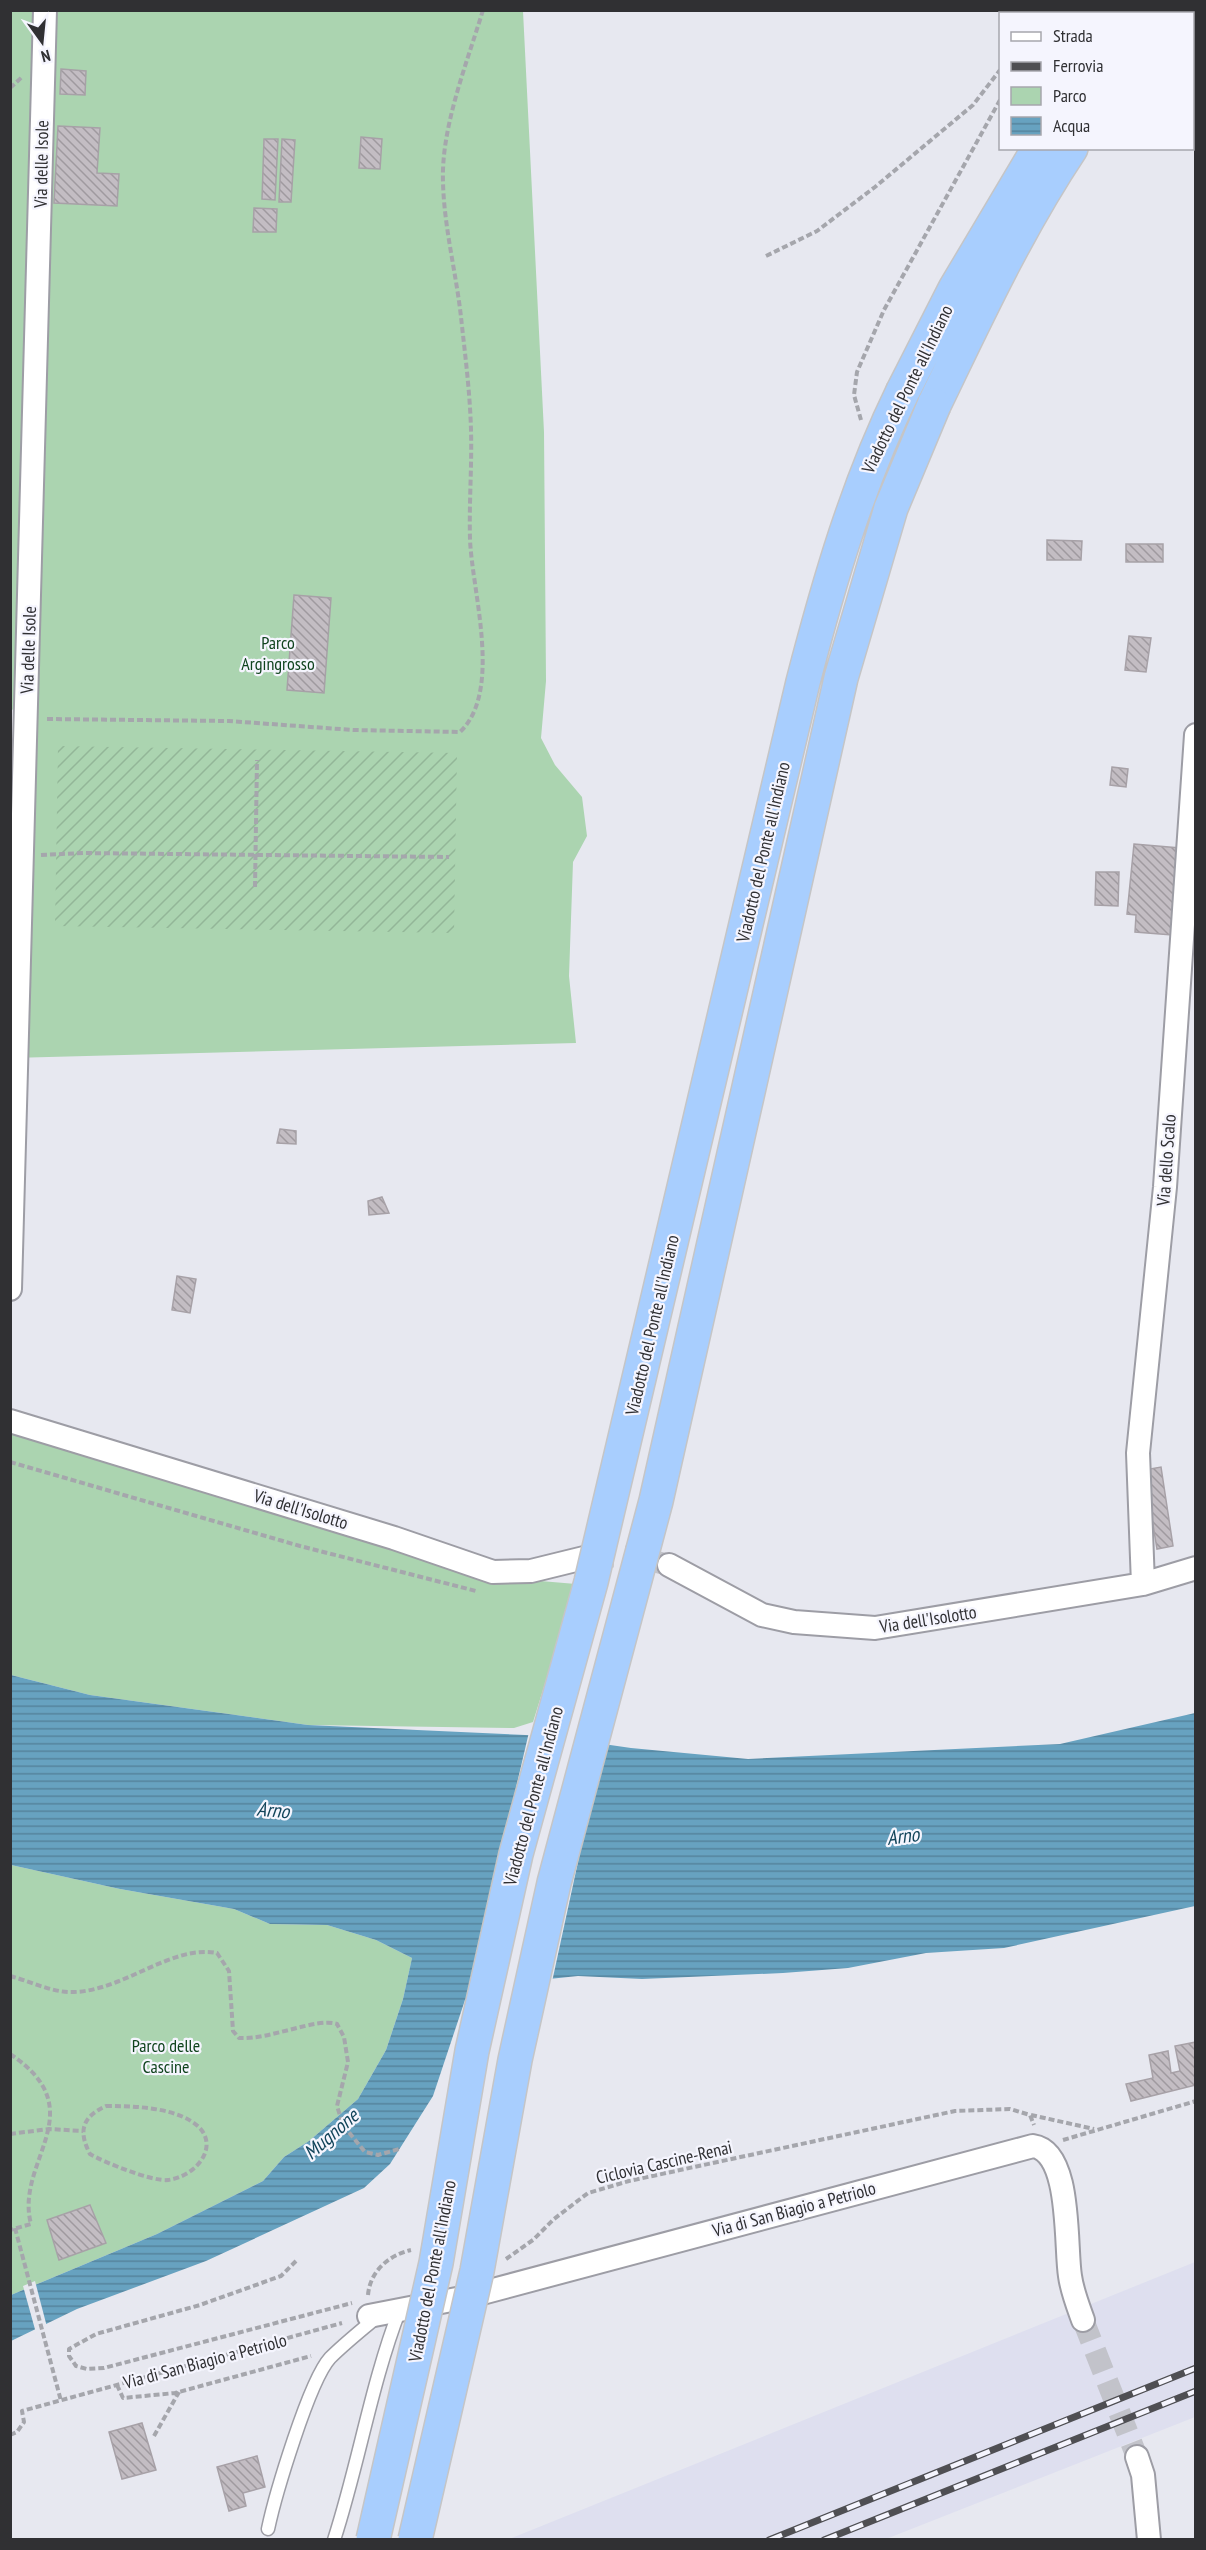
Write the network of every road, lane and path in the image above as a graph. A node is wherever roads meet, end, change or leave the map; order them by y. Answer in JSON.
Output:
{"nodes":[{"id":1,"x":45,"y":10,"type":"edge"},
{"id":2,"x":483,"y":10,"type":"edge"},
{"id":3,"x":999,"y":71,"type":"edge"},
{"id":4,"x":999,"y":102,"type":"edge"},
{"id":5,"x":1038,"y":150,"type":"edge"},
{"id":6,"x":1070,"y":150,"type":"edge"},
{"id":7,"x":766,"y":256,"type":"dead end"},
{"id":8,"x":864,"y":429,"type":"dead end"},
{"id":9,"x":26,"y":719,"type":"junction"},
{"id":10,"x":1196,"y":735,"type":"edge"},
{"id":11,"x":257,"y":760,"type":"dead end"},
{"id":12,"x":256,"y":855,"type":"junction"},
{"id":13,"x":22,"y":856,"type":"junction"},
{"id":14,"x":449,"y":857,"type":"dead end"},
{"id":15,"x":255,"y":887,"type":"dead end"},
{"id":16,"x":12,"y":1139,"type":"edge"},
{"id":17,"x":10,"y":1289,"type":"edge"},
{"id":18,"x":10,"y":1421,"type":"edge"},
{"id":19,"x":10,"y":1462,"type":"edge"},
{"id":20,"x":592,"y":1556,"type":"tunnel mouth"},
{"id":21,"x":669,"y":1565,"type":"tunnel mouth"},
{"id":22,"x":1196,"y":1568,"type":"edge"},
{"id":23,"x":1143,"y":1584,"type":"junction"},
{"id":24,"x":480,"y":1592,"type":"dead end"},
{"id":25,"x":10,"y":1976,"type":"edge"},
{"id":26,"x":10,"y":2054,"type":"edge"},
{"id":27,"x":1196,"y":2101,"type":"edge"},
{"id":28,"x":1030,"y":2115,"type":"junction"},
{"id":29,"x":49,"y":2128,"type":"junction"},
{"id":30,"x":1094,"y":2129,"type":"junction"},
{"id":31,"x":83,"y":2131,"type":"junction"},
{"id":32,"x":10,"y":2134,"type":"edge"},
{"id":33,"x":1041,"y":2148,"type":"junction"},
{"id":34,"x":399,"y":2149,"type":"dead end"},
{"id":35,"x":14,"y":2230,"type":"edge"},
{"id":36,"x":418,"y":2250,"type":"dead end"},
{"id":37,"x":296,"y":2261,"type":"dead end"},
{"id":38,"x":496,"y":2264,"type":"dead end"},
{"id":39,"x":373,"y":2312,"type":"junction"},
{"id":40,"x":1083,"y":2320,"type":"tunnel mouth"},
{"id":41,"x":343,"y":2347,"type":"junction"},
{"id":42,"x":117,"y":2385,"type":"junction"},
{"id":43,"x":180,"y":2391,"type":"junction"},
{"id":44,"x":60,"y":2398,"type":"junction"},
{"id":45,"x":10,"y":2435,"type":"edge"},
{"id":46,"x":154,"y":2436,"type":"dead end"},
{"id":47,"x":1137,"y":2457,"type":"tunnel mouth"},
{"id":48,"x":268,"y":2529,"type":"dead end"},
{"id":49,"x":334,"y":2540,"type":"edge"},
{"id":50,"x":373,"y":2540,"type":"edge"},
{"id":51,"x":416,"y":2540,"type":"edge"},
{"id":52,"x":1149,"y":2540,"type":"edge"}],
"edges":[{"from":1,"to":9,"type":"street","name":"Via delle Isole"},
{"from":2,"to":9,"type":"path"},
{"from":3,"to":7,"type":"path"},
{"from":4,"to":8,"type":"path"},
{"from":5,"to":50,"type":"highway","name":"Viadotto del Ponte all'Indiano","bridge":true},
{"from":6,"to":51,"type":"highway","name":"Viadotto del Ponte all'Indiano","bridge":true},
{"from":9,"to":13,"type":"street","name":"Via delle Isole"},
{"from":10,"to":23,"type":"street","name":"Via dello Scalo"},
{"from":11,"to":12,"type":"path"},
{"from":12,"to":13,"type":"path"},
{"from":12,"to":14,"type":"path"},
{"from":12,"to":15,"type":"path"},
{"from":13,"to":16,"type":"street","name":"Via delle Isole"},
{"from":16,"to":17,"type":"street","name":"Via delle Isole"},
{"from":18,"to":20,"type":"street","name":"Via dell'Isolotto"},
{"from":19,"to":24,"type":"path"},
{"from":21,"to":23,"type":"street","name":"Via dell'Isolotto"},
{"from":22,"to":23,"type":"street","name":"Via dell'Isolotto"},
{"from":25,"to":34,"type":"path"},
{"from":26,"to":29,"type":"path"},
{"from":27,"to":30,"type":"path","name":"Ciclovia Cascine-Renai"},
{"from":28,"to":30,"type":"path","name":"Ciclovia Cascine-Renai"},
{"from":28,"to":33,"type":"path"},
{"from":28,"to":38,"type":"path","name":"Ciclovia Cascine-Renai"},
{"from":29,"to":31,"type":"path"},
{"from":29,"to":32,"type":"path"},
{"from":29,"to":35,"type":"path"},
{"from":30,"to":33,"type":"path","name":"Ciclovia Cascine-Renai"},
{"from":31,"to":31,"type":"path"},
{"from":33,"to":39,"type":"street","name":"Via di San Biagio a Petriolo"},
{"from":33,"to":40,"type":"street"},
{"from":35,"to":44,"type":"path"},
{"from":36,"to":39,"type":"path"},
{"from":37,"to":39,"type":"path"},
{"from":39,"to":41,"type":"lane"},
{"from":39,"to":42,"type":"path","name":"Via di San Biagio a Petriolo"},
{"from":39,"to":49,"type":"lane"},
{"from":41,"to":43,"type":"path"},
{"from":41,"to":48,"type":"lane"},
{"from":42,"to":43,"type":"path"},
{"from":42,"to":44,"type":"path","name":"Via di San Biagio a Petriolo"},
{"from":43,"to":46,"type":"path"},
{"from":44,"to":45,"type":"path","name":"Via di San Biagio a Petriolo"},
{"from":47,"to":52,"type":"street"}]}
